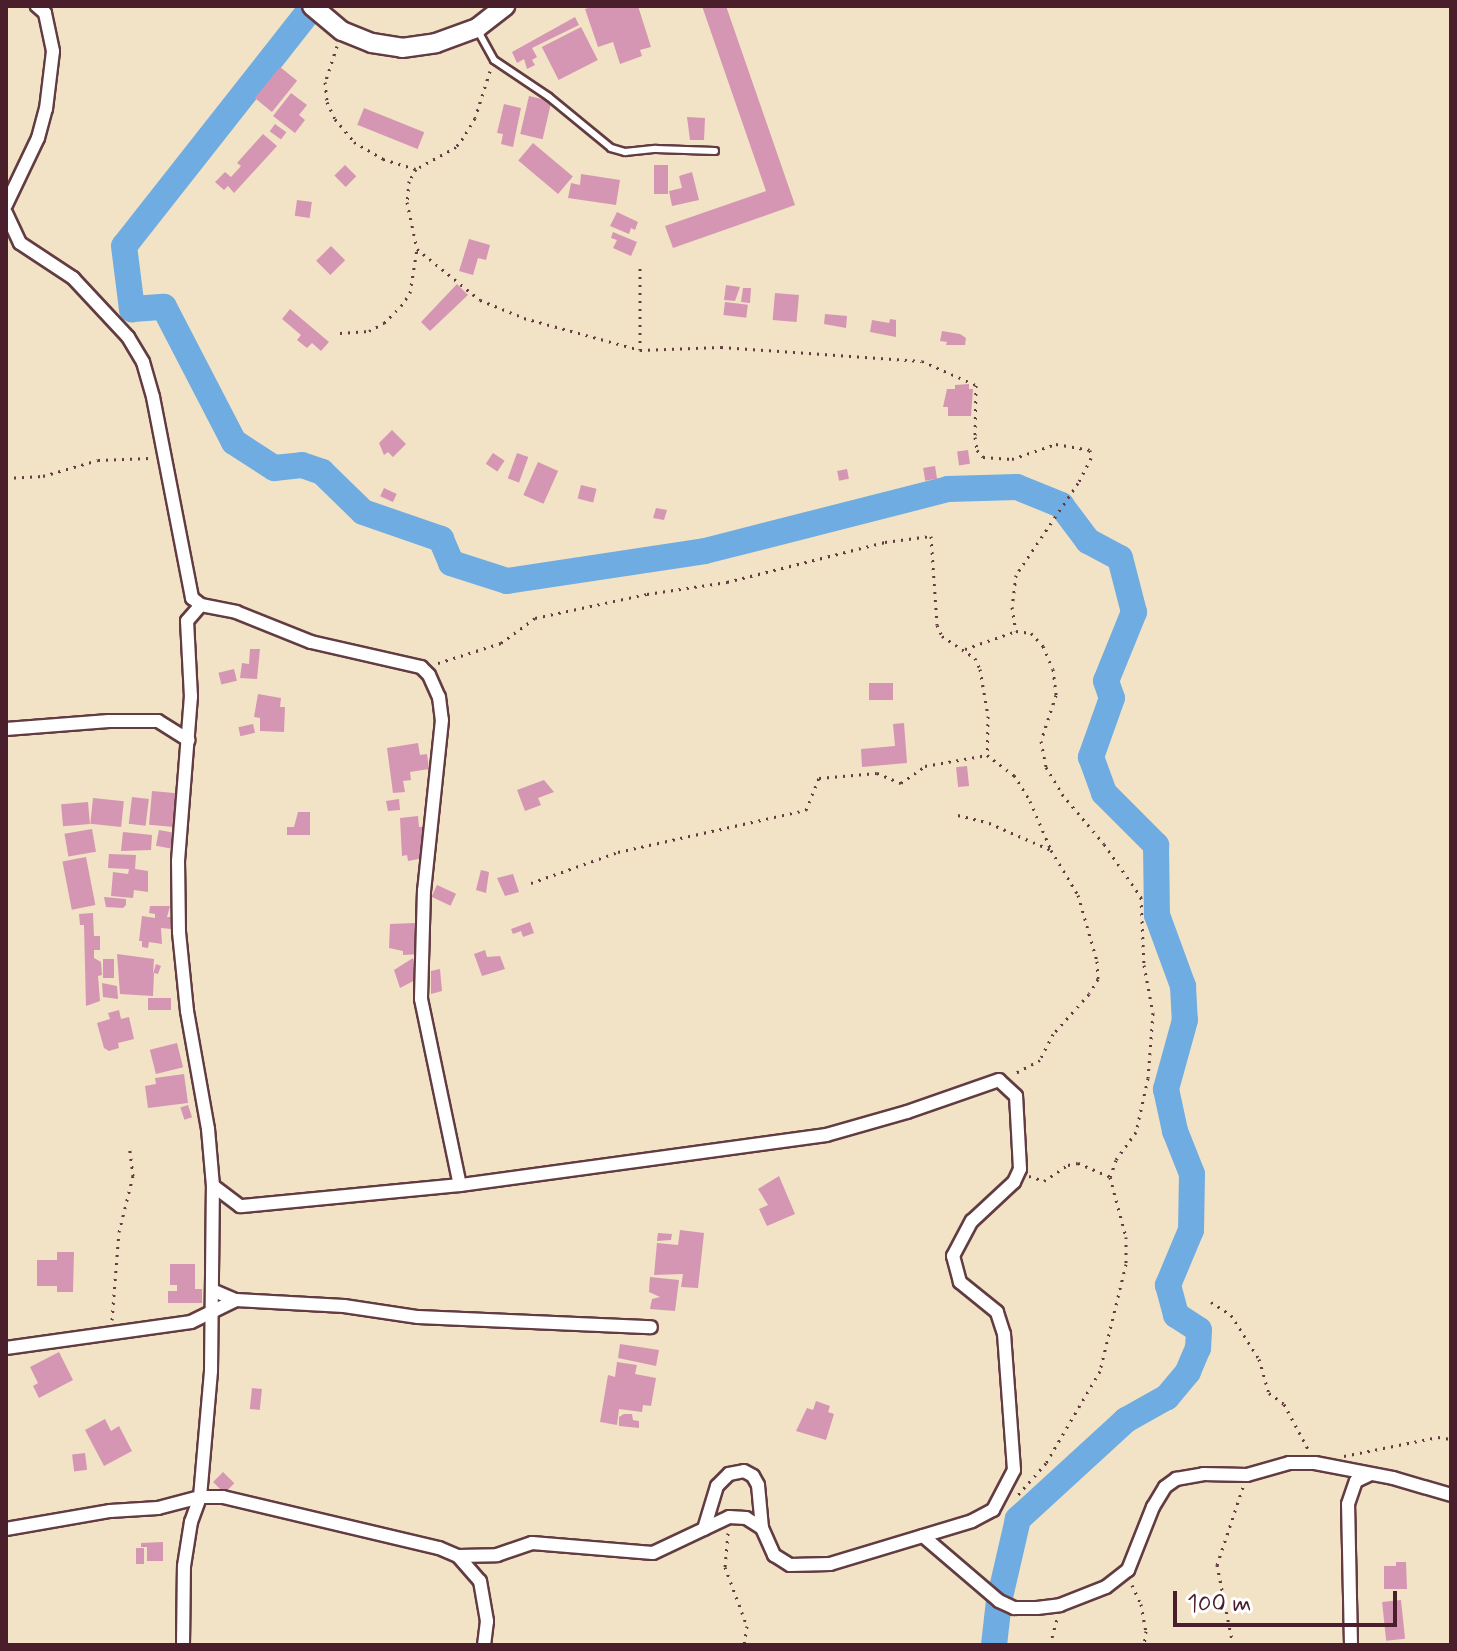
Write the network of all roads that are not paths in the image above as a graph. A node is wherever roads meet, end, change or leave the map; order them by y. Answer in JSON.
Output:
{"nodes":[{"id":1,"x":37,"y":6,"type":"edge"},
{"id":2,"x":505,"y":6,"type":"edge"},
{"id":3,"x":317,"y":10,"type":"edge"},
{"id":4,"x":477,"y":28,"type":"junction"},
{"id":5,"x":715,"y":151,"type":"dead end"},
{"id":6,"x":6,"y":205,"type":"edge"},
{"id":7,"x":6,"y":213,"type":"edge"},
{"id":8,"x":201,"y":605,"type":"junction"},
{"id":9,"x":6,"y":729,"type":"edge"},
{"id":10,"x":189,"y":740,"type":"junction"},
{"id":11,"x":460,"y":1185,"type":"junction"},
{"id":12,"x":213,"y":1186,"type":"junction"},
{"id":13,"x":212,"y":1290,"type":"junction"},
{"id":14,"x":236,"y":1300,"type":"junction"},
{"id":15,"x":211,"y":1309,"type":"junction"},
{"id":16,"x":651,"y":1327,"type":"dead end"},
{"id":17,"x":6,"y":1348,"type":"edge"},
{"id":18,"x":1369,"y":1475,"type":"junction"},
{"id":19,"x":1451,"y":1495,"type":"edge"},
{"id":20,"x":200,"y":1497,"type":"junction"},
{"id":21,"x":762,"y":1528,"type":"junction"},
{"id":22,"x":6,"y":1529,"type":"edge"},
{"id":23,"x":704,"y":1529,"type":"junction"},
{"id":24,"x":923,"y":1536,"type":"junction"},
{"id":25,"x":458,"y":1556,"type":"junction"},
{"id":26,"x":183,"y":1645,"type":"edge"},
{"id":27,"x":484,"y":1645,"type":"edge"},
{"id":28,"x":1351,"y":1645,"type":"edge"}],
"edges":[{"from":1,"to":6,"type":"street"},
{"from":2,"to":4,"type":"main road"},
{"from":3,"to":4,"type":"main road"},
{"from":4,"to":5,"type":"lane"},
{"from":7,"to":8,"type":"street"},
{"from":8,"to":10,"type":"street"},
{"from":8,"to":11,"type":"street"},
{"from":9,"to":10,"type":"street"},
{"from":10,"to":12,"type":"street"},
{"from":11,"to":12,"type":"street"},
{"from":11,"to":24,"type":"street"},
{"from":12,"to":13,"type":"street"},
{"from":13,"to":14,"type":"street"},
{"from":13,"to":15,"type":"street"},
{"from":14,"to":15,"type":"street"},
{"from":14,"to":16,"type":"street"},
{"from":15,"to":17,"type":"street"},
{"from":15,"to":20,"type":"street"},
{"from":18,"to":19,"type":"street"},
{"from":18,"to":24,"type":"street"},
{"from":18,"to":28,"type":"street"},
{"from":20,"to":22,"type":"street"},
{"from":20,"to":25,"type":"street"},
{"from":20,"to":26,"type":"street"},
{"from":21,"to":23,"type":"street"},
{"from":21,"to":23,"type":"street"},
{"from":21,"to":24,"type":"street"},
{"from":23,"to":25,"type":"street"},
{"from":25,"to":27,"type":"street"}]}
